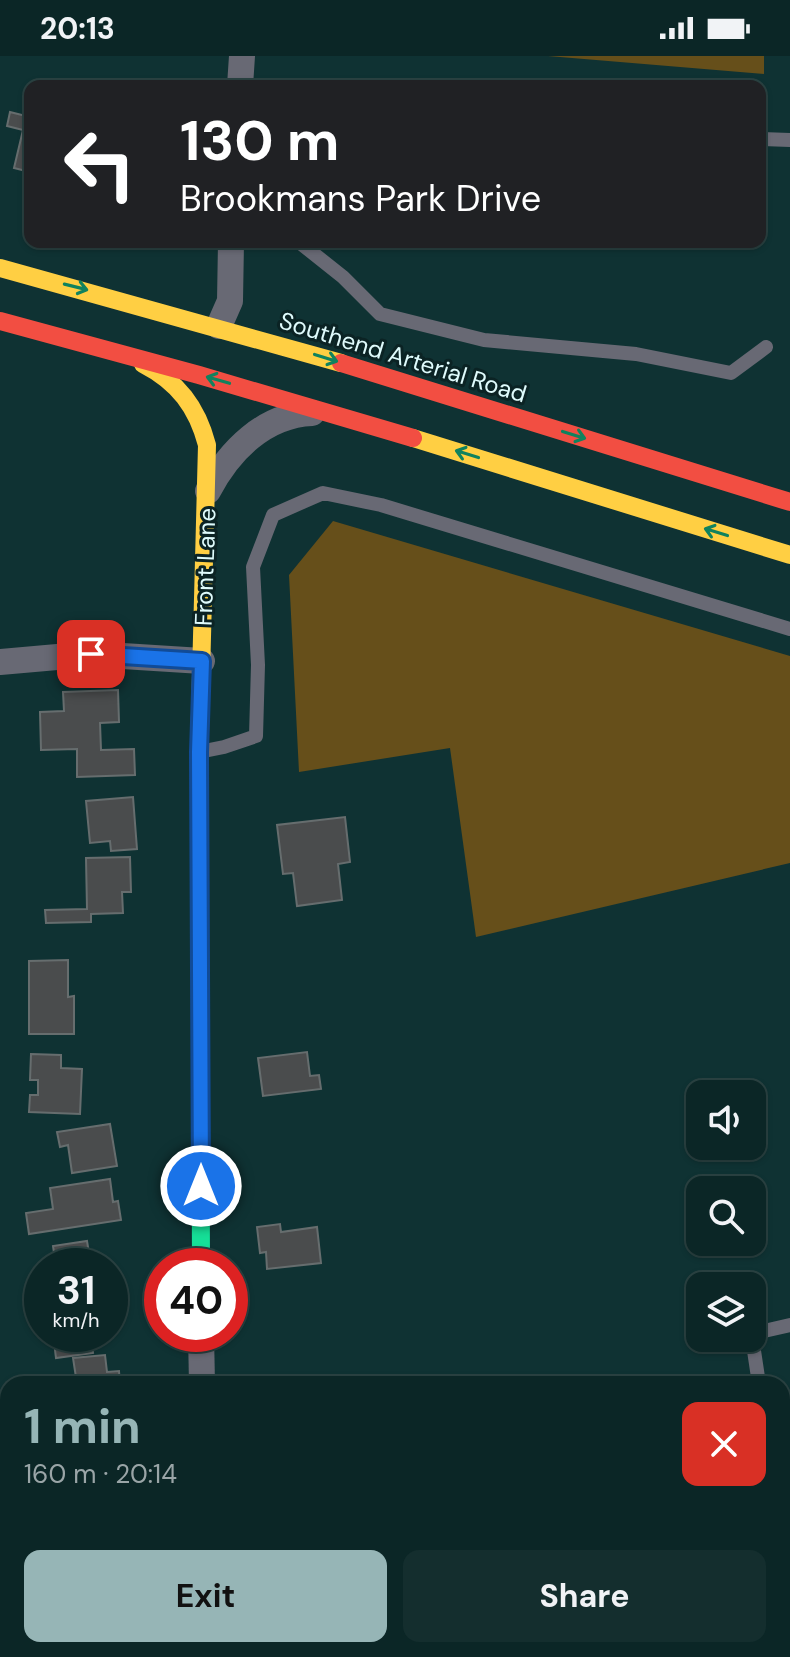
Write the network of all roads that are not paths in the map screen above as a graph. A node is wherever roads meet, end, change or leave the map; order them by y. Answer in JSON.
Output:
{"nodes":[{"id":1,"x":242,"y":56,"type":"edge"},
{"id":2,"x":240,"y":80,"type":"edge"},
{"id":3,"x":766,"y":139,"type":"edge"},
{"id":4,"x":790,"y":140,"type":"edge"},
{"id":5,"x":231,"y":248,"type":"edge"},
{"id":6,"x":307,"y":248,"type":"edge"},
{"id":7,"x":0,"y":268,"type":"edge"},
{"id":8,"x":0,"y":321,"type":"edge"},
{"id":9,"x":219,"y":326,"type":"junction"},
{"id":10,"x":766,"y":347,"type":"dead end"},
{"id":11,"x":113,"y":350,"type":"junction"},
{"id":12,"x":332,"y":412,"type":"junction"},
{"id":13,"x":208,"y":492,"type":"junction"},
{"id":14,"x":790,"y":502,"type":"edge"},
{"id":15,"x":790,"y":555,"type":"edge"},
{"id":16,"x":790,"y":629,"type":"edge"},
{"id":17,"x":202,"y":661,"type":"junction"},
{"id":18,"x":0,"y":662,"type":"edge"},
{"id":19,"x":199,"y":752,"type":"junction"},
{"id":20,"x":201,"y":1248,"type":"edge"},
{"id":21,"x":790,"y":1325,"type":"edge"},
{"id":22,"x":201,"y":1352,"type":"edge"},
{"id":23,"x":202,"y":1376,"type":"edge"},
{"id":24,"x":758,"y":1376,"type":"edge"}],
"edges":[{"from":1,"to":2,"type":"street"},
{"from":3,"to":4,"type":"lane"},
{"from":5,"to":9,"type":"street"},
{"from":6,"to":10,"type":"lane"},
{"from":7,"to":9,"type":"main road","name":"Southend Arterial Road","one_way":true},
{"from":8,"to":11,"type":"main road"},
{"from":9,"to":14,"type":"main road","name":"Southend Arterial Road","one_way":true},
{"from":12,"to":11,"type":"main road","one_way":true},
{"from":11,"to":13,"type":"main road","name":"Front Lane"},
{"from":12,"to":13,"type":"street","name":"Front Lane"},
{"from":15,"to":12,"type":"main road","one_way":true},
{"from":13,"to":17,"type":"main road","name":"Front Lane"},
{"from":16,"to":19,"type":"lane"},
{"from":17,"to":18,"type":"street"},
{"from":17,"to":19,"type":"main road","name":"Front Lane"},
{"from":19,"to":20,"type":"main road","name":"Front Lane"},
{"from":21,"to":24,"type":"lane"},
{"from":22,"to":23,"type":"street"}]}
